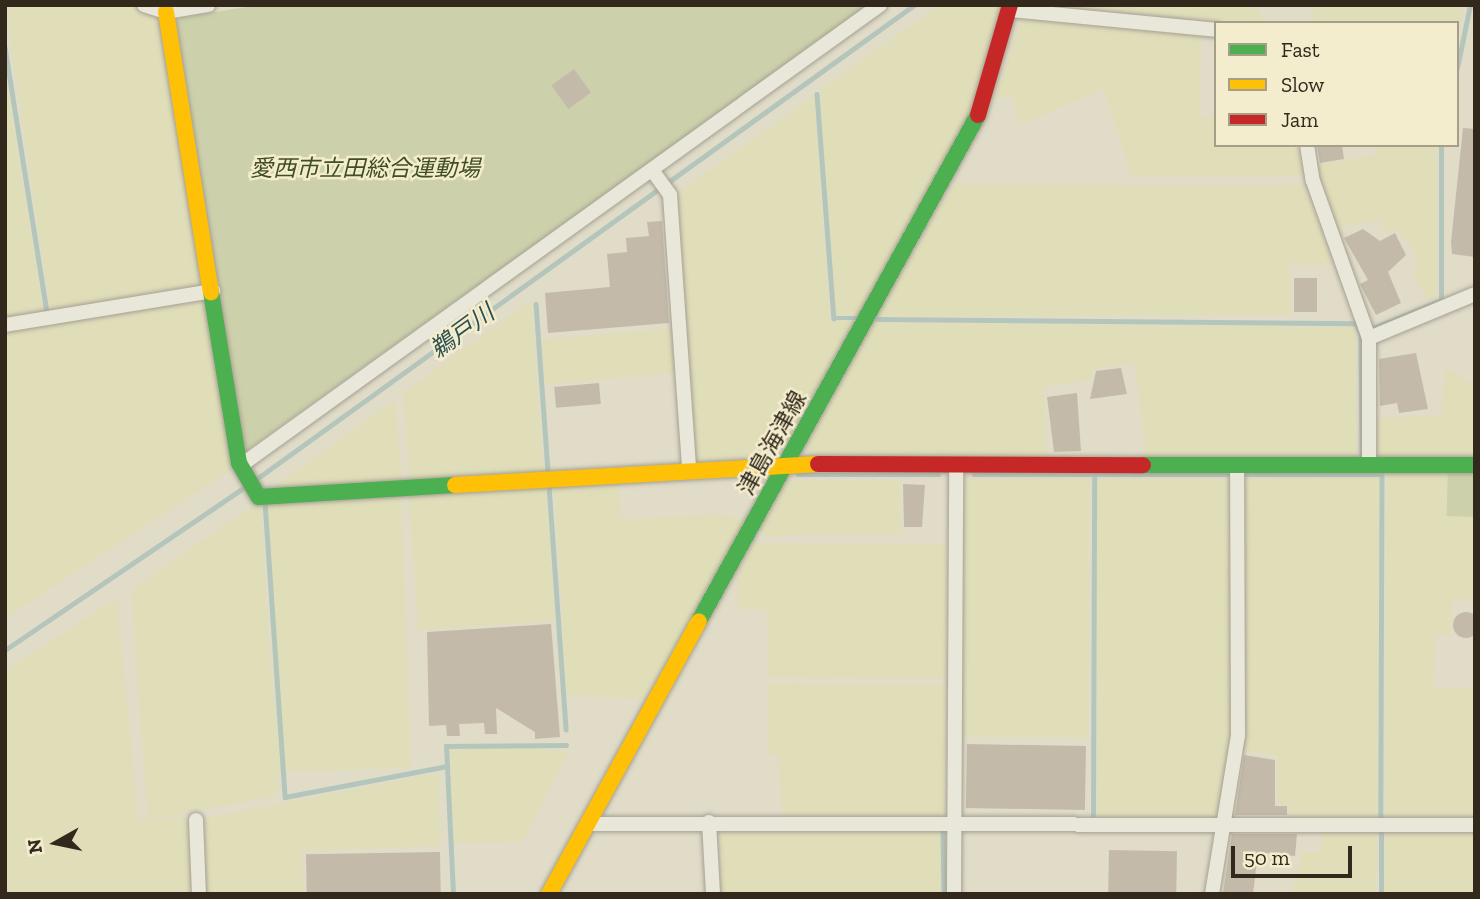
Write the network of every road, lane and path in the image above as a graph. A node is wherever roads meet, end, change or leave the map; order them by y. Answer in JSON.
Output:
{"nodes":[{"id":1,"x":144,"y":5,"type":"edge"},
{"id":2,"x":208,"y":5,"type":"edge"},
{"id":3,"x":880,"y":5,"type":"edge"},
{"id":4,"x":1010,"y":8,"type":"edge"},
{"id":5,"x":166,"y":12,"type":"junction"},
{"id":6,"x":1214,"y":30,"type":"edge"},
{"id":7,"x":1307,"y":147,"type":"edge"},
{"id":8,"x":653,"y":172,"type":"junction"},
{"id":9,"x":213,"y":291,"type":"junction"},
{"id":10,"x":1475,"y":294,"type":"edge"},
{"id":11,"x":5,"y":325,"type":"edge"},
{"id":12,"x":1369,"y":338,"type":"junction"},
{"id":13,"x":787,"y":464,"type":"junction"},
{"id":14,"x":1369,"y":464,"type":"junction"},
{"id":15,"x":1237,"y":465,"type":"junction"},
{"id":16,"x":1475,"y":465,"type":"edge"},
{"id":17,"x":956,"y":466,"type":"junction"},
{"id":18,"x":241,"y":469,"type":"junction"},
{"id":19,"x":689,"y":469,"type":"junction"},
{"id":20,"x":196,"y":820,"type":"dead end"},
{"id":21,"x":709,"y":822,"type":"junction"},
{"id":22,"x":954,"y":822,"type":"junction"},
{"id":23,"x":587,"y":824,"type":"junction"},
{"id":24,"x":1221,"y":825,"type":"junction"},
{"id":25,"x":1475,"y":825,"type":"edge"},
{"id":26,"x":199,"y":894,"type":"edge"},
{"id":27,"x":549,"y":894,"type":"edge"},
{"id":28,"x":713,"y":894,"type":"edge"},
{"id":29,"x":954,"y":894,"type":"edge"},
{"id":30,"x":1212,"y":894,"type":"edge"}],
"edges":[{"from":1,"to":5,"type":"street"},
{"from":2,"to":5,"type":"street"},
{"from":3,"to":8,"type":"street"},
{"from":4,"to":6,"type":"street"},
{"from":4,"to":13,"type":"street","name":"津島海津線"},
{"from":5,"to":9,"type":"street"},
{"from":7,"to":12,"type":"street"},
{"from":8,"to":18,"type":"street"},
{"from":8,"to":19,"type":"street"},
{"from":9,"to":11,"type":"street"},
{"from":9,"to":18,"type":"street"},
{"from":10,"to":12,"type":"street"},
{"from":12,"to":14,"type":"street"},
{"from":13,"to":17,"type":"street"},
{"from":13,"to":19,"type":"street"},
{"from":13,"to":23,"type":"street","name":"津島海津線"},
{"from":14,"to":15,"type":"street"},
{"from":14,"to":16,"type":"street"},
{"from":15,"to":17,"type":"street"},
{"from":15,"to":24,"type":"street"},
{"from":17,"to":22,"type":"street"},
{"from":18,"to":19,"type":"street"},
{"from":20,"to":26,"type":"street"},
{"from":21,"to":22,"type":"street"},
{"from":21,"to":23,"type":"street"},
{"from":21,"to":28,"type":"street"},
{"from":22,"to":24,"type":"street"},
{"from":22,"to":29,"type":"street"},
{"from":23,"to":27,"type":"street","name":"津島海津線"},
{"from":24,"to":25,"type":"street"},
{"from":24,"to":30,"type":"street"}]}
